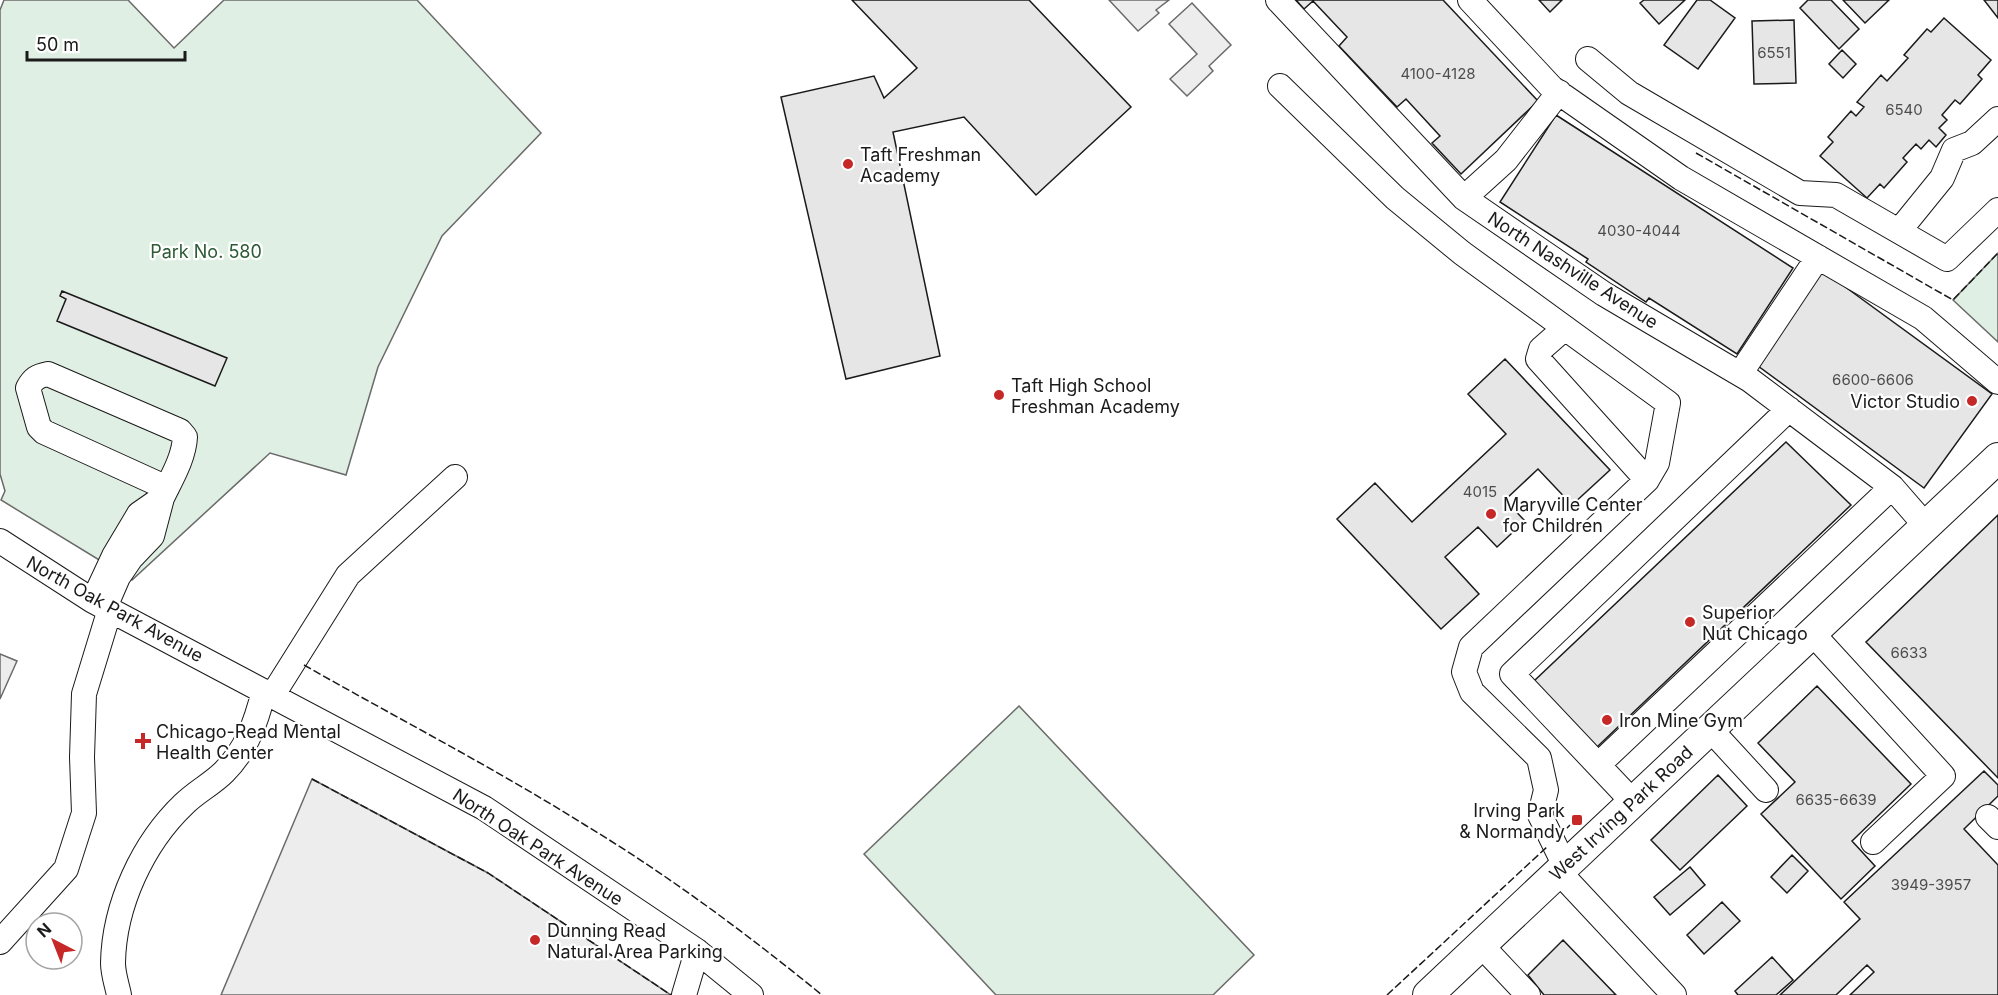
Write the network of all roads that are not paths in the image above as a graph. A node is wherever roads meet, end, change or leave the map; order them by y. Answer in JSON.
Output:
{"nodes":[{"id":1,"x":1278,"y":0,"type":"edge"},
{"id":2,"x":1470,"y":0,"type":"edge"},
{"id":3,"x":1588,"y":59,"type":"dead end"},
{"id":4,"x":1280,"y":86,"type":"dead end"},
{"id":5,"x":1559,"y":92,"type":"junction"},
{"id":6,"x":1995,"y":128,"type":"edge"},
{"id":7,"x":1464,"y":198,"type":"junction"},
{"id":8,"x":1998,"y":210,"type":"edge"},
{"id":9,"x":1899,"y":231,"type":"junction"},
{"id":10,"x":1818,"y":257,"type":"junction"},
{"id":11,"x":1565,"y":328,"type":"junction"},
{"id":12,"x":1740,"y":374,"type":"junction"},
{"id":13,"x":1998,"y":381,"type":"edge"},
{"id":14,"x":1789,"y":409,"type":"junction"},
{"id":15,"x":1998,"y":458,"type":"edge"},
{"id":16,"x":455,"y":477,"type":"dead end"},
{"id":17,"x":1647,"y":480,"type":"junction"},
{"id":18,"x":1892,"y":487,"type":"junction"},
{"id":19,"x":164,"y":493,"type":"junction"},
{"id":20,"x":1926,"y":526,"type":"junction"},
{"id":21,"x":0,"y":542,"type":"edge"},
{"id":22,"x":103,"y":606,"type":"junction"},
{"id":23,"x":1812,"y":633,"type":"junction"},
{"id":24,"x":268,"y":693,"type":"junction"},
{"id":25,"x":1710,"y":729,"type":"junction"},
{"id":26,"x":1598,"y":765,"type":"junction"},
{"id":27,"x":1766,"y":790,"type":"dead end"},
{"id":28,"x":1633,"y":802,"type":"junction"},
{"id":29,"x":1873,"y":842,"type":"dead end"},
{"id":30,"x":1562,"y":869,"type":"junction"},
{"id":31,"x":0,"y":942,"type":"edge"},
{"id":32,"x":1481,"y":945,"type":"junction"},
{"id":33,"x":697,"y":951,"type":"junction"},
{"id":34,"x":119,"y":995,"type":"edge"},
{"id":35,"x":684,"y":995,"type":"edge"},
{"id":36,"x":751,"y":995,"type":"edge"},
{"id":37,"x":1428,"y":995,"type":"edge"},
{"id":38,"x":1528,"y":995,"type":"edge"},
{"id":39,"x":1674,"y":995,"type":"edge"}],
"edges":[{"from":1,"to":7,"type":"street","name":"North Nashville Avenue"},
{"from":2,"to":5,"type":"street"},
{"from":3,"to":9,"type":"street"},
{"from":4,"to":11,"type":"street"},
{"from":5,"to":7,"type":"street"},
{"from":5,"to":10,"type":"street"},
{"from":6,"to":9,"type":"street"},
{"from":7,"to":12,"type":"street","name":"North Nashville Avenue"},
{"from":8,"to":9,"type":"street"},
{"from":10,"to":12,"type":"street"},
{"from":10,"to":13,"type":"street"},
{"from":11,"to":17,"type":"street"},
{"from":11,"to":17,"type":"street"},
{"from":12,"to":14,"type":"street","name":"North Nashville Avenue"},
{"from":14,"to":18,"type":"street","name":"North Nashville Avenue"},
{"from":14,"to":26,"type":"street"},
{"from":15,"to":20,"type":"main road","name":"West Irving Park Road"},
{"from":16,"to":24,"type":"street"},
{"from":17,"to":30,"type":"street"},
{"from":18,"to":20,"type":"street","name":"North Nashville Avenue"},
{"from":18,"to":26,"type":"street"},
{"from":19,"to":19,"type":"street"},
{"from":19,"to":22,"type":"street"},
{"from":20,"to":23,"type":"main road","name":"West Irving Park Road"},
{"from":21,"to":22,"type":"street","name":"North Oak Park Avenue"},
{"from":22,"to":24,"type":"street","name":"North Oak Park Avenue"},
{"from":22,"to":31,"type":"street"},
{"from":23,"to":25,"type":"main road","name":"West Irving Park Road"},
{"from":23,"to":29,"type":"street"},
{"from":24,"to":33,"type":"street","name":"North Oak Park Avenue"},
{"from":24,"to":34,"type":"street"},
{"from":25,"to":27,"type":"street"},
{"from":25,"to":28,"type":"main road","name":"West Irving Park Road"},
{"from":26,"to":28,"type":"street"},
{"from":28,"to":30,"type":"main road","name":"West Irving Park Road"},
{"from":30,"to":32,"type":"main road","name":"West Irving Park Road"},
{"from":30,"to":39,"type":"street"},
{"from":32,"to":37,"type":"main road","name":"West Irving Park Road"},
{"from":32,"to":38,"type":"street"},
{"from":33,"to":35,"type":"street"},
{"from":33,"to":36,"type":"street","name":"North Oak Park Avenue"}]}
